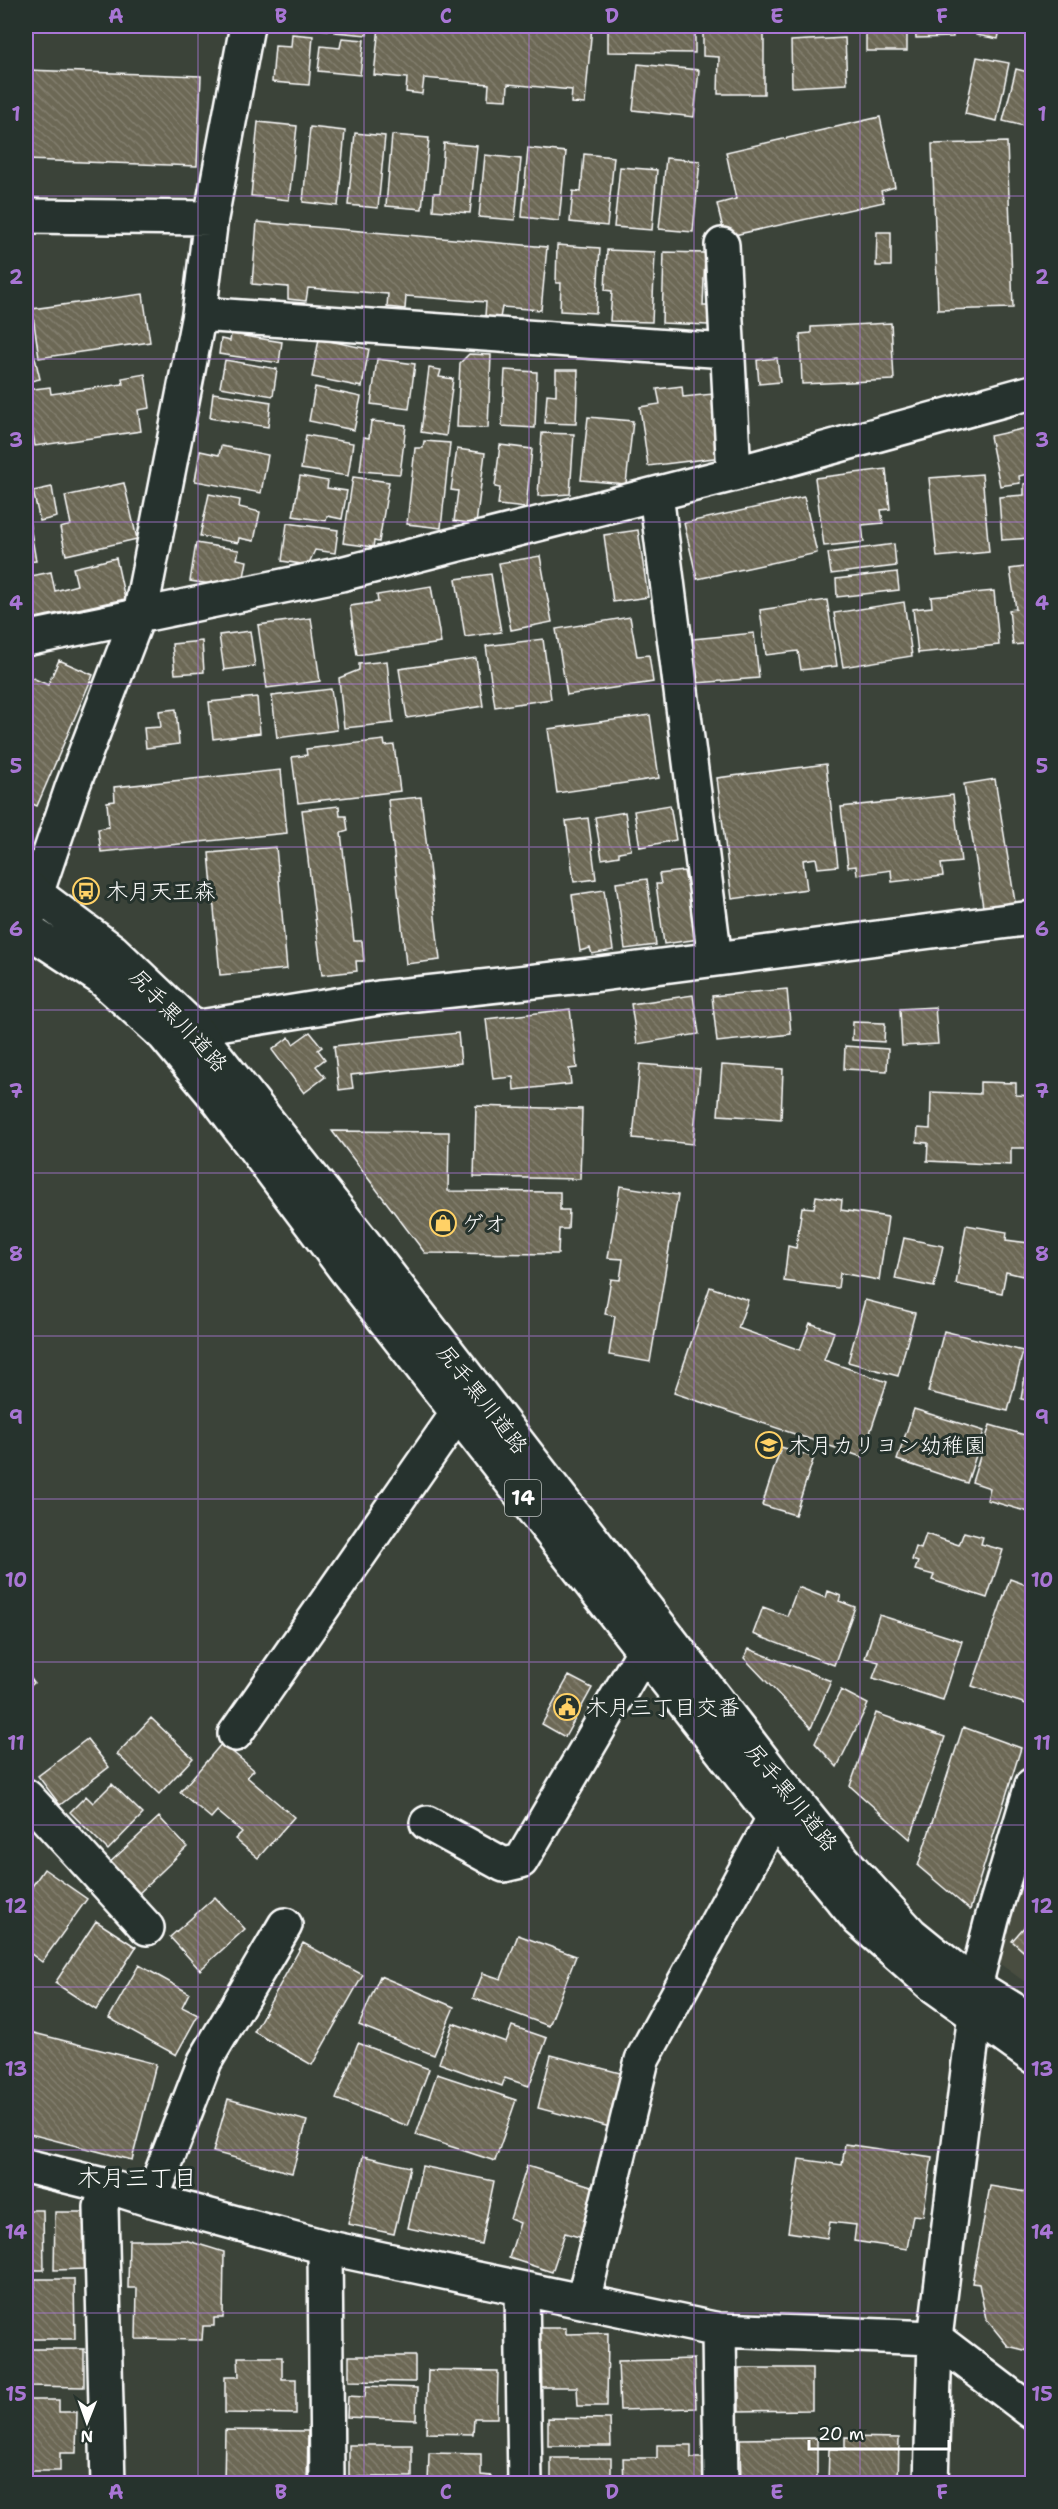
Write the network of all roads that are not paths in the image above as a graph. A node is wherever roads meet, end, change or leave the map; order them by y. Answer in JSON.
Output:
{"nodes":[{"id":1,"x":247,"y":26,"type":"edge"},
{"id":2,"x":26,"y":216,"type":"edge"},
{"id":3,"x":211,"y":218,"type":"junction"},
{"id":4,"x":722,"y":245,"type":"dead end"},
{"id":5,"x":199,"y":314,"type":"junction"},
{"id":6,"x":726,"y":351,"type":"junction"},
{"id":7,"x":1032,"y":392,"type":"edge"},
{"id":8,"x":734,"y":474,"type":"junction"},
{"id":9,"x":656,"y":494,"type":"junction"},
{"id":10,"x":137,"y":617,"type":"junction"},
{"id":11,"x":26,"y":639,"type":"edge"},
{"id":12,"x":31,"y":889,"type":"edge"},
{"id":13,"x":1032,"y":918,"type":"edge"},
{"id":14,"x":26,"y":924,"type":"edge"},
{"id":15,"x":26,"y":929,"type":"edge"},
{"id":16,"x":715,"y":959,"type":"junction"},
{"id":17,"x":194,"y":1028,"type":"junction"},
{"id":18,"x":457,"y":1414,"type":"junction"},
{"id":19,"x":644,"y":1651,"type":"junction"},
{"id":20,"x":235,"y":1734,"type":"dead end"},
{"id":21,"x":1032,"y":1785,"type":"edge"},
{"id":22,"x":26,"y":1797,"type":"edge"},
{"id":23,"x":774,"y":1818,"type":"junction"},
{"id":24,"x":427,"y":1822,"type":"dead end"},
{"id":25,"x":1021,"y":1863,"type":"edge"},
{"id":26,"x":285,"y":1925,"type":"dead end"},
{"id":27,"x":147,"y":1928,"type":"dead end"},
{"id":28,"x":975,"y":2000,"type":"junction"},
{"id":29,"x":1032,"y":2021,"type":"edge"},
{"id":30,"x":1032,"y":2056,"type":"edge"},
{"id":31,"x":26,"y":2166,"type":"edge"},
{"id":32,"x":106,"y":2186,"type":"junction"},
{"id":33,"x":151,"y":2200,"type":"junction"},
{"id":34,"x":325,"y":2247,"type":"junction"},
{"id":35,"x":522,"y":2289,"type":"junction"},
{"id":36,"x":583,"y":2301,"type":"junction"},
{"id":37,"x":719,"y":2330,"type":"junction"},
{"id":38,"x":935,"y":2338,"type":"junction"},
{"id":39,"x":1032,"y":2412,"type":"edge"},
{"id":40,"x":108,"y":2484,"type":"edge"},
{"id":41,"x":327,"y":2484,"type":"edge"},
{"id":42,"x":525,"y":2484,"type":"edge"},
{"id":43,"x":721,"y":2484,"type":"edge"},
{"id":44,"x":931,"y":2484,"type":"edge"}],
"edges":[{"from":1,"to":3,"type":"street"},
{"from":2,"to":3,"type":"street"},
{"from":3,"to":5,"type":"street"},
{"from":4,"to":6,"type":"street"},
{"from":5,"to":6,"type":"street"},
{"from":5,"to":10,"type":"street"},
{"from":6,"to":8,"type":"street"},
{"from":7,"to":8,"type":"street"},
{"from":8,"to":9,"type":"street"},
{"from":9,"to":10,"type":"street"},
{"from":9,"to":16,"type":"street"},
{"from":10,"to":11,"type":"street"},
{"from":10,"to":12,"type":"street"},
{"from":12,"to":14,"type":"street"},
{"from":12,"to":17,"type":"street","name":"尻手黒川道路","number":"14"},
{"from":13,"to":16,"type":"street"},
{"from":15,"to":18,"type":"street","name":"尻手黒川道路","number":"14"},
{"from":16,"to":17,"type":"street"},
{"from":17,"to":28,"type":"street","name":"尻手黒川道路","number":"14"},
{"from":18,"to":19,"type":"street","name":"尻手黒川道路","number":"14"},
{"from":18,"to":20,"type":"street"},
{"from":19,"to":23,"type":"street","name":"尻手黒川道路","number":"14"},
{"from":19,"to":24,"type":"street"},
{"from":21,"to":25,"type":"street"},
{"from":22,"to":27,"type":"street"},
{"from":23,"to":28,"type":"street","name":"尻手黒川道路","number":"14"},
{"from":23,"to":36,"type":"street"},
{"from":25,"to":28,"type":"street"},
{"from":26,"to":33,"type":"street"},
{"from":28,"to":29,"type":"street","name":"尻手黒川道路","number":"14"},
{"from":28,"to":30,"type":"street","name":"尻手黒川道路","number":"14"},
{"from":28,"to":38,"type":"street"},
{"from":31,"to":32,"type":"street"},
{"from":32,"to":33,"type":"street"},
{"from":32,"to":40,"type":"street"},
{"from":33,"to":34,"type":"street"},
{"from":34,"to":35,"type":"street"},
{"from":34,"to":41,"type":"street"},
{"from":35,"to":36,"type":"street"},
{"from":35,"to":42,"type":"street"},
{"from":36,"to":37,"type":"street"},
{"from":37,"to":38,"type":"street"},
{"from":37,"to":43,"type":"street"},
{"from":38,"to":39,"type":"street"},
{"from":38,"to":44,"type":"street"}]}
